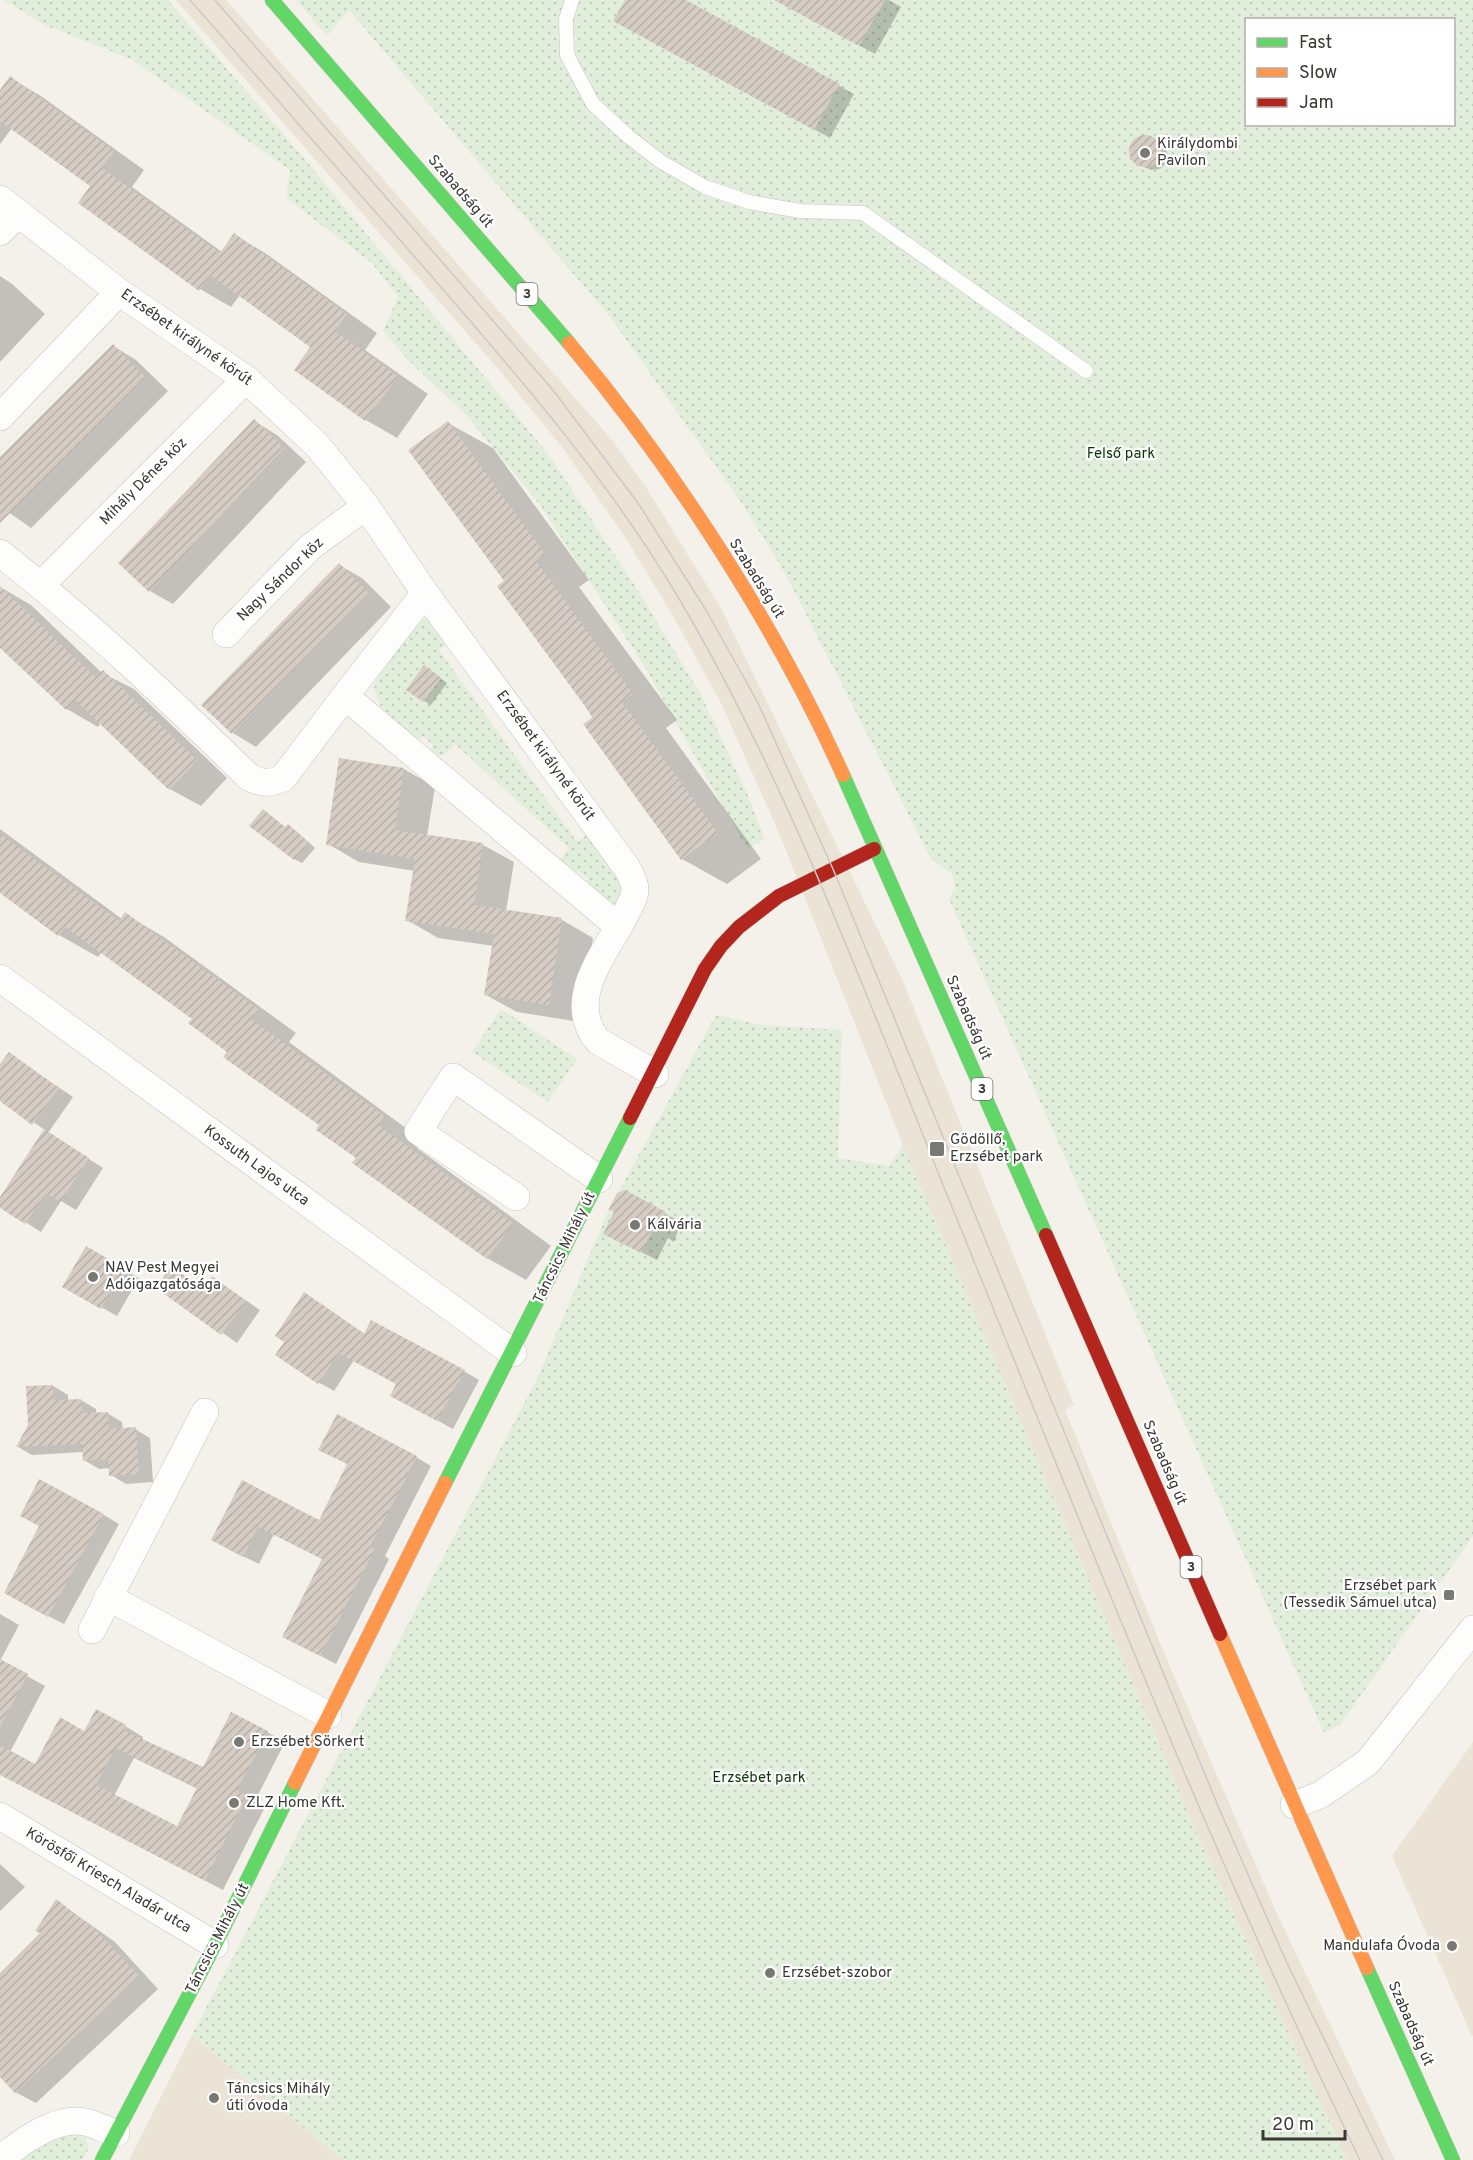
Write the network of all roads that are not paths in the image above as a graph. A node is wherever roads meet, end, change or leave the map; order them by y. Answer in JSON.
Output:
{"nodes":[{"id":1,"x":272,"y":0,"type":"edge"},
{"id":2,"x":572,"y":0,"type":"edge"},
{"id":3,"x":6,"y":214,"type":"edge"},
{"id":4,"x":119,"y":292,"type":"junction"},
{"id":5,"x":1086,"y":371,"type":"dead end"},
{"id":6,"x":246,"y":379,"type":"junction"},
{"id":7,"x":0,"y":417,"type":"edge"},
{"id":8,"x":366,"y":506,"type":"junction"},
{"id":9,"x":0,"y":553,"type":"edge"},
{"id":10,"x":41,"y":585,"type":"junction"},
{"id":11,"x":425,"y":593,"type":"junction"},
{"id":12,"x":226,"y":634,"type":"dead end"},
{"id":13,"x":345,"y":696,"type":"junction"},
{"id":14,"x":874,"y":849,"type":"junction"},
{"id":15,"x":619,"y":927,"type":"junction"},
{"id":16,"x":0,"y":978,"type":"edge"},
{"id":17,"x":655,"y":1074,"type":"junction"},
{"id":18,"x":599,"y":1179,"type":"junction"},
{"id":19,"x":516,"y":1197,"type":"dead end"},
{"id":20,"x":513,"y":1353,"type":"junction"},
{"id":21,"x":206,"y":1412,"type":"dead end"},
{"id":22,"x":108,"y":1597,"type":"junction"},
{"id":23,"x":1473,"y":1629,"type":"edge"},
{"id":24,"x":92,"y":1630,"type":"dead end"},
{"id":25,"x":328,"y":1715,"type":"junction"},
{"id":26,"x":1294,"y":1805,"type":"junction"},
{"id":27,"x":0,"y":1816,"type":"edge"},
{"id":28,"x":215,"y":1945,"type":"junction"},
{"id":29,"x":116,"y":2133,"type":"junction"},
{"id":30,"x":0,"y":2159,"type":"edge"},
{"id":31,"x":102,"y":2160,"type":"edge"},
{"id":32,"x":1453,"y":2160,"type":"edge"}],
"edges":[{"from":1,"to":14,"type":"main road","name":"Szabadság út","number":"3"},
{"from":2,"to":5,"type":"lane"},
{"from":3,"to":4,"type":"street","name":"Erzsébet királyné körút"},
{"from":4,"to":6,"type":"street","name":"Erzsébet királyné körút"},
{"from":4,"to":7,"type":"street"},
{"from":6,"to":8,"type":"street","name":"Erzsébet királyné körút"},
{"from":6,"to":10,"type":"street","name":"Mihály Dénes köz"},
{"from":8,"to":11,"type":"street","name":"Erzsébet királyné körút"},
{"from":8,"to":12,"type":"street","name":"Nagy Sándor köz"},
{"from":9,"to":10,"type":"street"},
{"from":10,"to":13,"type":"street"},
{"from":11,"to":13,"type":"street"},
{"from":11,"to":15,"type":"street","name":"Erzsébet királyné körút"},
{"from":13,"to":15,"type":"street"},
{"from":14,"to":17,"type":"main road","name":"Táncsics Mihály út"},
{"from":14,"to":26,"type":"main road","name":"Szabadság út","number":"3"},
{"from":15,"to":17,"type":"street","name":"Erzsébet királyné körút"},
{"from":16,"to":20,"type":"street","name":"Kossuth Lajos utca"},
{"from":17,"to":18,"type":"main road","name":"Táncsics Mihály út"},
{"from":18,"to":19,"type":"street"},
{"from":18,"to":20,"type":"main road","name":"Táncsics Mihály út"},
{"from":20,"to":25,"type":"main road","name":"Táncsics Mihály út"},
{"from":21,"to":22,"type":"street"},
{"from":22,"to":24,"type":"street"},
{"from":22,"to":25,"type":"street"},
{"from":23,"to":26,"type":"street"},
{"from":25,"to":28,"type":"main road","name":"Táncsics Mihály út"},
{"from":26,"to":32,"type":"main road","name":"Szabadság út","number":"3"},
{"from":27,"to":28,"type":"street","name":"Körösfői Kriesch Aladár utca"},
{"from":28,"to":29,"type":"main road","name":"Táncsics Mihály út"},
{"from":29,"to":30,"type":"street"},
{"from":29,"to":31,"type":"main road","name":"Táncsics Mihály út"}]}
